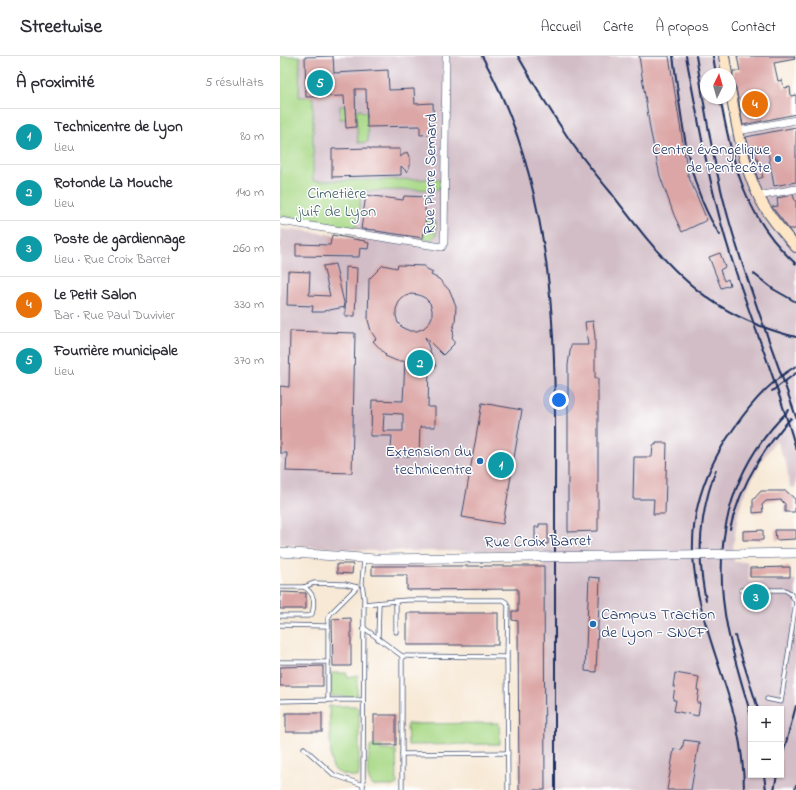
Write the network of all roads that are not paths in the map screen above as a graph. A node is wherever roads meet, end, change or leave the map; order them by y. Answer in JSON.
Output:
{"nodes":[{"id":1,"x":446,"y":56,"type":"edge"},
{"id":2,"x":724,"y":56,"type":"edge"},
{"id":3,"x":726,"y":68,"type":"edge"},
{"id":4,"x":733,"y":104,"type":"edge"},
{"id":5,"x":796,"y":120,"type":"edge"},
{"id":6,"x":738,"y":131,"type":"junction"},
{"id":7,"x":796,"y":189,"type":"edge"},
{"id":8,"x":758,"y":196,"type":"junction"},
{"id":9,"x":280,"y":221,"type":"edge"},
{"id":10,"x":796,"y":247,"type":"edge"},
{"id":11,"x":280,"y":552,"type":"edge"},
{"id":12,"x":796,"y":553,"type":"edge"},
{"id":13,"x":364,"y":558,"type":"junction"},
{"id":14,"x":280,"y":587,"type":"edge"},
{"id":15,"x":304,"y":587,"type":"junction"},
{"id":16,"x":357,"y":587,"type":"junction"},
{"id":17,"x":363,"y":589,"type":"junction"},
{"id":18,"x":741,"y":590,"type":"dead end"},
{"id":19,"x":396,"y":601,"type":"junction"},
{"id":20,"x":796,"y":602,"type":"edge"},
{"id":21,"x":379,"y":603,"type":"junction"},
{"id":22,"x":364,"y":604,"type":"junction"},
{"id":23,"x":280,"y":616,"type":"edge"},
{"id":24,"x":280,"y":625,"type":"edge"},
{"id":25,"x":328,"y":626,"type":"junction"},
{"id":26,"x":364,"y":628,"type":"junction"},
{"id":27,"x":396,"y":632,"type":"dead end"},
{"id":28,"x":378,"y":639,"type":"junction"},
{"id":29,"x":402,"y":656,"type":"junction"},
{"id":30,"x":507,"y":657,"type":"junction"},
{"id":31,"x":280,"y":662,"type":"edge"},
{"id":32,"x":328,"y":662,"type":"junction"},
{"id":33,"x":328,"y":700,"type":"junction"},
{"id":34,"x":364,"y":700,"type":"junction"},
{"id":35,"x":767,"y":700,"type":"dead end"},
{"id":36,"x":280,"y":701,"type":"edge"},
{"id":37,"x":304,"y":748,"type":"dead end"},
{"id":38,"x":508,"y":753,"type":"junction"},
{"id":39,"x":402,"y":754,"type":"junction"},
{"id":40,"x":363,"y":785,"type":"junction"},
{"id":41,"x":363,"y":790,"type":"edge"},
{"id":42,"x":402,"y":790,"type":"edge"},
{"id":43,"x":508,"y":790,"type":"edge"}],
"edges":[{"from":1,"to":9,"type":"street","name":"Rue Pierre Semard"},
{"from":2,"to":3,"type":"main road"},
{"from":4,"to":6,"type":"main road"},
{"from":5,"to":6,"type":"street"},
{"from":6,"to":8,"type":"main road"},
{"from":7,"to":8,"type":"street"},
{"from":8,"to":10,"type":"main road"},
{"from":11,"to":13,"type":"street","name":"Rue Croix Barret"},
{"from":12,"to":13,"type":"street","name":"Rue Croix Barret","bridge":true},
{"from":13,"to":17,"type":"lane"},
{"from":14,"to":15,"type":"lane"},
{"from":15,"to":16,"type":"lane"},
{"from":15,"to":23,"type":"lane"},
{"from":16,"to":17,"type":"lane"},
{"from":16,"to":25,"type":"lane"},
{"from":17,"to":22,"type":"lane"},
{"from":18,"to":20,"type":"lane"},
{"from":19,"to":21,"type":"lane"},
{"from":19,"to":27,"type":"lane"},
{"from":19,"to":30,"type":"lane"},
{"from":20,"to":35,"type":"lane"},
{"from":21,"to":22,"type":"lane"},
{"from":21,"to":28,"type":"lane"},
{"from":22,"to":26,"type":"lane"},
{"from":24,"to":25,"type":"lane"},
{"from":25,"to":32,"type":"lane"},
{"from":26,"to":28,"type":"lane"},
{"from":26,"to":34,"type":"lane"},
{"from":28,"to":29,"type":"lane"},
{"from":29,"to":30,"type":"lane"},
{"from":29,"to":39,"type":"lane"},
{"from":30,"to":38,"type":"lane"},
{"from":31,"to":32,"type":"lane"},
{"from":32,"to":33,"type":"lane"},
{"from":33,"to":34,"type":"lane"},
{"from":33,"to":36,"type":"lane"},
{"from":34,"to":40,"type":"lane"},
{"from":37,"to":40,"type":"lane"},
{"from":38,"to":39,"type":"lane"},
{"from":38,"to":43,"type":"lane"},
{"from":39,"to":42,"type":"lane"},
{"from":40,"to":41,"type":"lane"}]}
